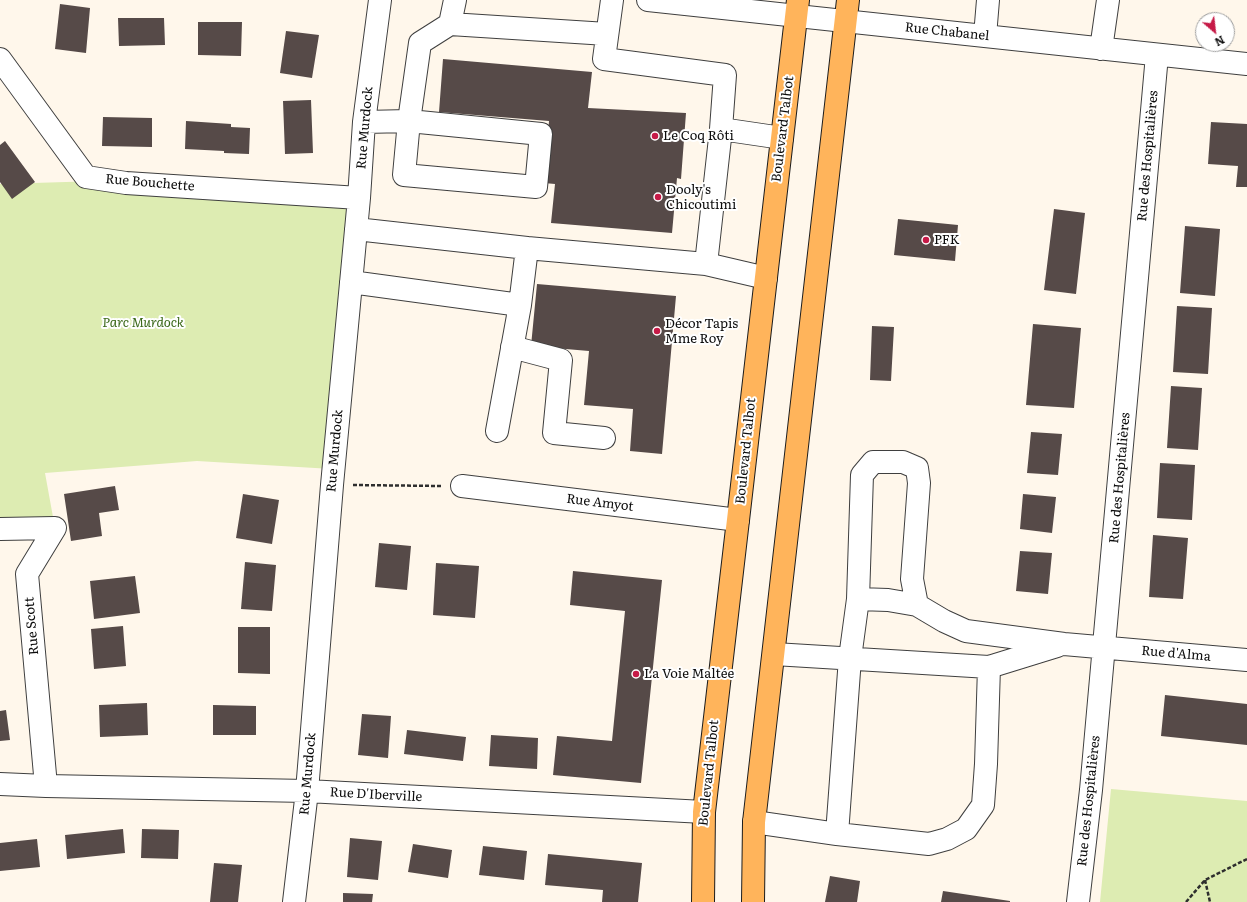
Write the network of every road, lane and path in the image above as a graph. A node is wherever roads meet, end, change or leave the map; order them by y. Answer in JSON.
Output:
{"nodes":[{"id":1,"x":380,"y":0,"type":"edge"},
{"id":2,"x":455,"y":0,"type":"edge"},
{"id":3,"x":612,"y":0,"type":"edge"},
{"id":4,"x":648,"y":0,"type":"edge"},
{"id":5,"x":848,"y":0,"type":"edge"},
{"id":6,"x":988,"y":0,"type":"edge"},
{"id":7,"x":1108,"y":0,"type":"edge"},
{"id":8,"x":797,"y":8,"type":"edge"},
{"id":9,"x":846,"y":22,"type":"junction"},
{"id":10,"x":450,"y":24,"type":"junction"},
{"id":11,"x":607,"y":34,"type":"junction"},
{"id":12,"x":985,"y":36,"type":"junction"},
{"id":13,"x":1101,"y":49,"type":"junction"},
{"id":14,"x":1158,"y":55,"type":"junction"},
{"id":15,"x":0,"y":58,"type":"edge"},
{"id":16,"x":1247,"y":64,"type":"edge"},
{"id":17,"x":409,"y":121,"type":"junction"},
{"id":18,"x":364,"y":122,"type":"junction"},
{"id":19,"x":721,"y":129,"type":"junction"},
{"id":20,"x":782,"y":138,"type":"junction"},
{"id":21,"x":359,"y":198,"type":"junction"},
{"id":22,"x":356,"y":229,"type":"junction"},
{"id":23,"x":527,"y":248,"type":"junction"},
{"id":24,"x":706,"y":264,"type":"junction"},
{"id":25,"x":766,"y":278,"type":"junction"},
{"id":26,"x":351,"y":282,"type":"junction"},
{"id":27,"x":520,"y":305,"type":"junction"},
{"id":28,"x":512,"y":347,"type":"junction"},
{"id":29,"x":497,"y":431,"type":"dead end"},
{"id":30,"x":604,"y":438,"type":"dead end"},
{"id":31,"x":332,"y":485,"type":"junction"},
{"id":32,"x":462,"y":486,"type":"joint"},
{"id":33,"x":738,"y":520,"type":"junction"},
{"id":34,"x":0,"y":528,"type":"edge"},
{"id":35,"x":858,"y":599,"type":"junction"},
{"id":36,"x":916,"y":605,"type":"junction"},
{"id":37,"x":1064,"y":644,"type":"junction"},
{"id":38,"x":1104,"y":648,"type":"junction"},
{"id":39,"x":774,"y":654,"type":"junction"},
{"id":40,"x":850,"y":658,"type":"junction"},
{"id":41,"x":1247,"y":660,"type":"edge"},
{"id":42,"x":989,"y":667,"type":"junction"},
{"id":43,"x":0,"y":784,"type":"edge"},
{"id":44,"x":46,"y":786,"type":"junction"},
{"id":45,"x":307,"y":791,"type":"junction"},
{"id":46,"x":704,"y":812,"type":"junction"},
{"id":47,"x":754,"y":822,"type":"junction"},
{"id":48,"x":837,"y":834,"type":"junction"},
{"id":49,"x":1247,"y":859,"type":"edge"},
{"id":50,"x":1205,"y":880,"type":"junction"},
{"id":51,"x":294,"y":902,"type":"edge"},
{"id":52,"x":704,"y":902,"type":"edge"},
{"id":53,"x":753,"y":902,"type":"edge"},
{"id":54,"x":1078,"y":902,"type":"edge"},
{"id":55,"x":1186,"y":902,"type":"edge"},
{"id":56,"x":1210,"y":902,"type":"edge"}],
"edges":[{"from":1,"to":18,"type":"street","name":"Rue Murdock"},
{"from":2,"to":10,"type":"street"},
{"from":3,"to":11,"type":"street"},
{"from":4,"to":8,"type":"street","name":"Rue Chabanel"},
{"from":5,"to":9,"type":"main road"},
{"from":6,"to":12,"type":"street"},
{"from":7,"to":13,"type":"street"},
{"from":8,"to":9,"type":"street","name":"Rue Chabanel"},
{"from":8,"to":20,"type":"main road","name":"Boulevard Talbot"},
{"from":9,"to":12,"type":"street","name":"Rue Chabanel"},
{"from":9,"to":39,"type":"main road"},
{"from":10,"to":11,"type":"street"},
{"from":10,"to":17,"type":"street"},
{"from":11,"to":19,"type":"street"},
{"from":12,"to":13,"type":"street","name":"Rue Chabanel"},
{"from":13,"to":14,"type":"street","name":"Rue Chabanel"},
{"from":14,"to":16,"type":"street","name":"Rue Chabanel"},
{"from":14,"to":38,"type":"street","name":"Rue des Hospitalières"},
{"from":15,"to":21,"type":"street","name":"Rue Bouchette"},
{"from":17,"to":17,"type":"street"},
{"from":17,"to":18,"type":"street"},
{"from":18,"to":21,"type":"street","name":"Rue Murdock"},
{"from":19,"to":20,"type":"street"},
{"from":19,"to":24,"type":"street"},
{"from":20,"to":25,"type":"main road","name":"Boulevard Talbot"},
{"from":21,"to":22,"type":"street","name":"Rue Murdock"},
{"from":22,"to":23,"type":"street"},
{"from":22,"to":26,"type":"street","name":"Rue Murdock"},
{"from":23,"to":24,"type":"street"},
{"from":23,"to":27,"type":"street"},
{"from":24,"to":25,"type":"street"},
{"from":25,"to":33,"type":"main road","name":"Boulevard Talbot"},
{"from":26,"to":27,"type":"street"},
{"from":26,"to":31,"type":"street","name":"Rue Murdock"},
{"from":27,"to":28,"type":"street"},
{"from":28,"to":29,"type":"street"},
{"from":28,"to":30,"type":"street"},
{"from":31,"to":32,"type":"path"},
{"from":31,"to":45,"type":"street","name":"Rue Murdock"},
{"from":32,"to":33,"type":"street","name":"Rue Amyot"},
{"from":33,"to":46,"type":"main road","name":"Boulevard Talbot"},
{"from":34,"to":44,"type":"street","name":"Rue Scott"},
{"from":35,"to":36,"type":"street","name":"Rue d'Alma"},
{"from":35,"to":36,"type":"street"},
{"from":35,"to":40,"type":"street"},
{"from":36,"to":37,"type":"street","name":"Rue d'Alma"},
{"from":37,"to":38,"type":"street","name":"Rue d'Alma"},
{"from":37,"to":42,"type":"street"},
{"from":38,"to":41,"type":"street","name":"Rue d'Alma"},
{"from":38,"to":54,"type":"street","name":"Rue des Hospitalières"},
{"from":39,"to":40,"type":"street"},
{"from":39,"to":47,"type":"main road"},
{"from":40,"to":42,"type":"street"},
{"from":40,"to":48,"type":"street"},
{"from":42,"to":48,"type":"street"},
{"from":43,"to":44,"type":"street","name":"Rue D'Iberville"},
{"from":44,"to":45,"type":"street","name":"Rue D'Iberville"},
{"from":45,"to":46,"type":"street","name":"Rue D'Iberville"},
{"from":45,"to":51,"type":"street","name":"Rue Murdock"},
{"from":46,"to":52,"type":"main road","name":"Boulevard Talbot"},
{"from":47,"to":48,"type":"street"},
{"from":47,"to":53,"type":"main road"},
{"from":49,"to":50,"type":"path"},
{"from":50,"to":55,"type":"path"},
{"from":50,"to":56,"type":"path"}]}
